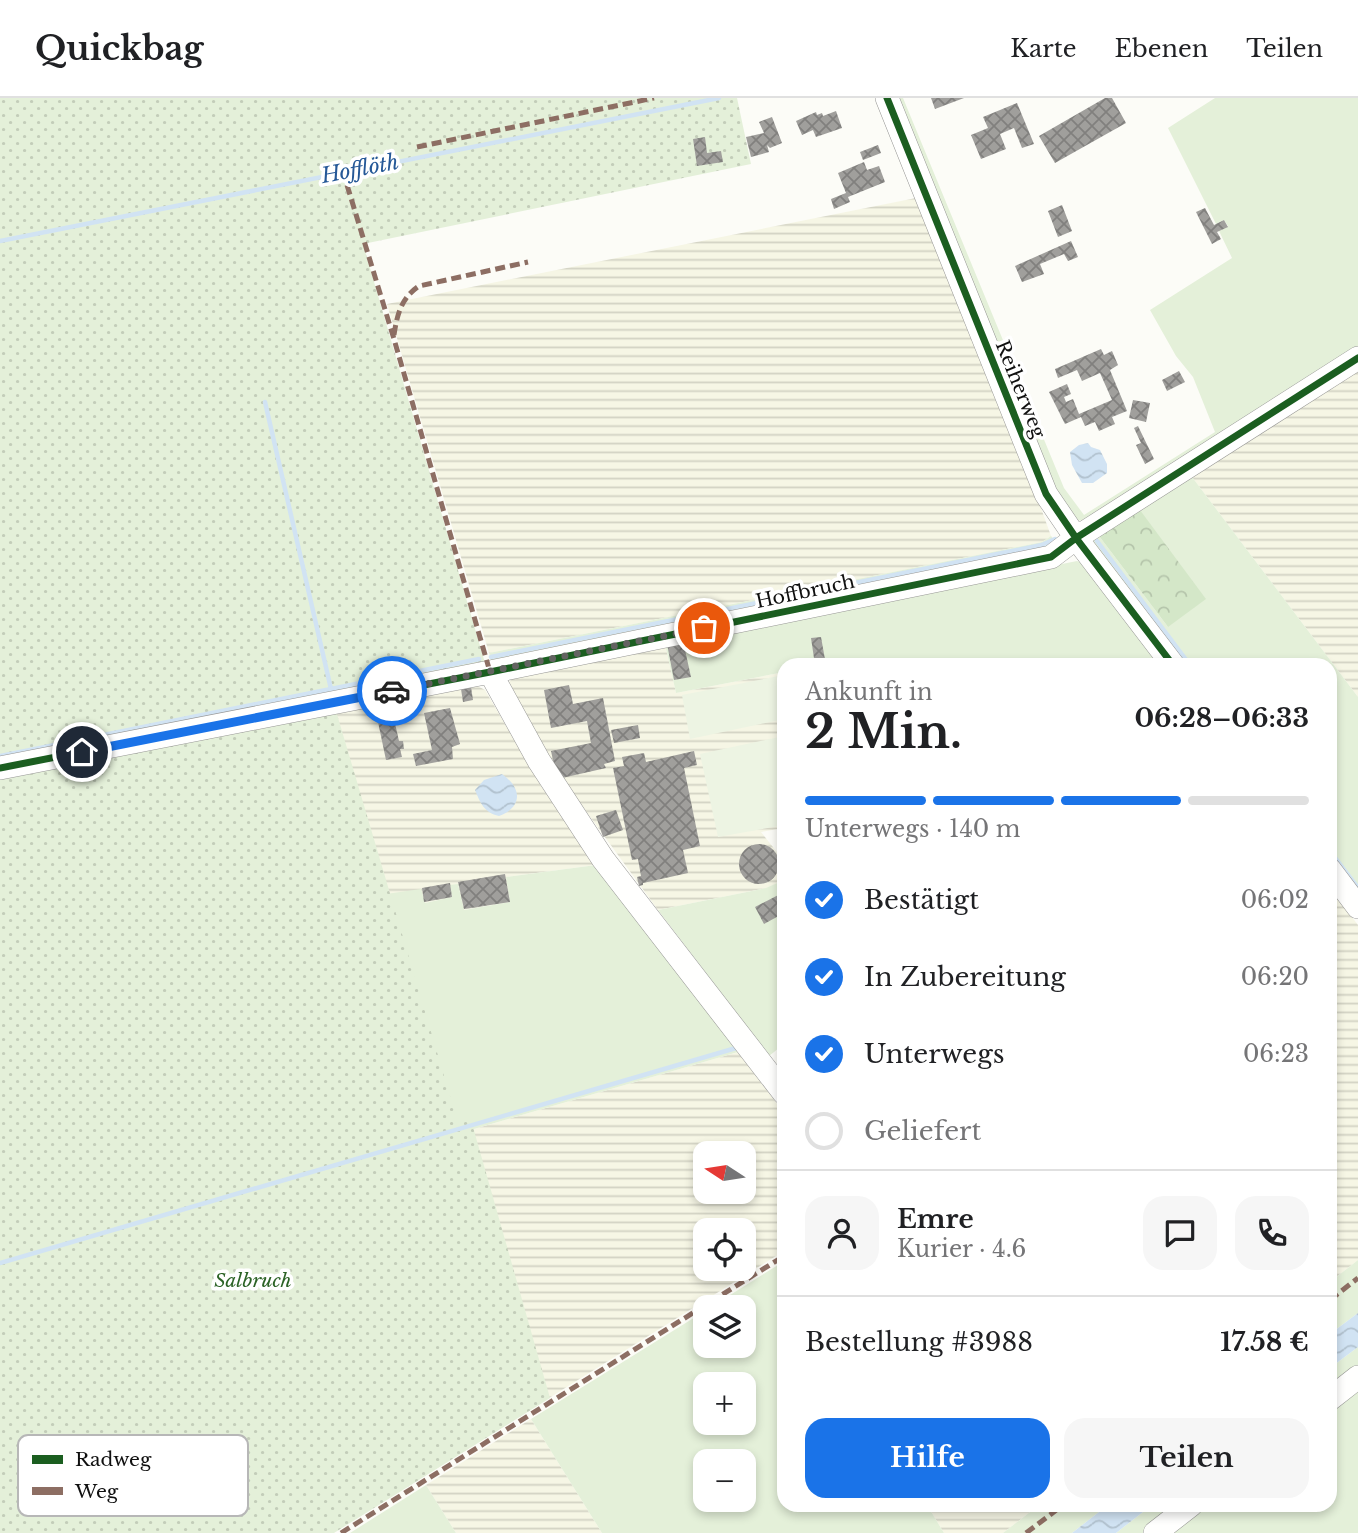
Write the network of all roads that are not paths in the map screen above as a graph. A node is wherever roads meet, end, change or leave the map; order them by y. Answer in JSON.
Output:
{"nodes":[{"id":1,"x":887,"y":98,"type":"edge"},
{"id":2,"x":1358,"y":358,"type":"edge"},
{"id":3,"x":1076,"y":538,"type":"junction"},
{"id":4,"x":1168,"y":658,"type":"edge"},
{"id":5,"x":490,"y":672,"type":"junction"},
{"id":6,"x":0,"y":768,"type":"edge"},
{"id":7,"x":1337,"y":879,"type":"edge"},
{"id":8,"x":1358,"y":907,"type":"edge"},
{"id":9,"x":777,"y":1084,"type":"edge"},
{"id":10,"x":1358,"y":1377,"type":"edge"},
{"id":11,"x":1337,"y":1394,"type":"edge"},
{"id":12,"x":1182,"y":1512,"type":"edge"},
{"id":13,"x":1155,"y":1533,"type":"edge"}],
"edges":[{"from":1,"to":3,"type":"street","name":"Reiherweg"},
{"from":2,"to":3,"type":"street","name":"Hoffbruch"},
{"from":3,"to":4,"type":"street","name":"Reiherweg"},
{"from":3,"to":5,"type":"street","name":"Hoffbruch"},
{"from":5,"to":6,"type":"street","name":"Hoffbruch"},
{"from":5,"to":9,"type":"street"},
{"from":7,"to":8,"type":"street"},
{"from":10,"to":11,"type":"street"},
{"from":12,"to":13,"type":"street"}]}
